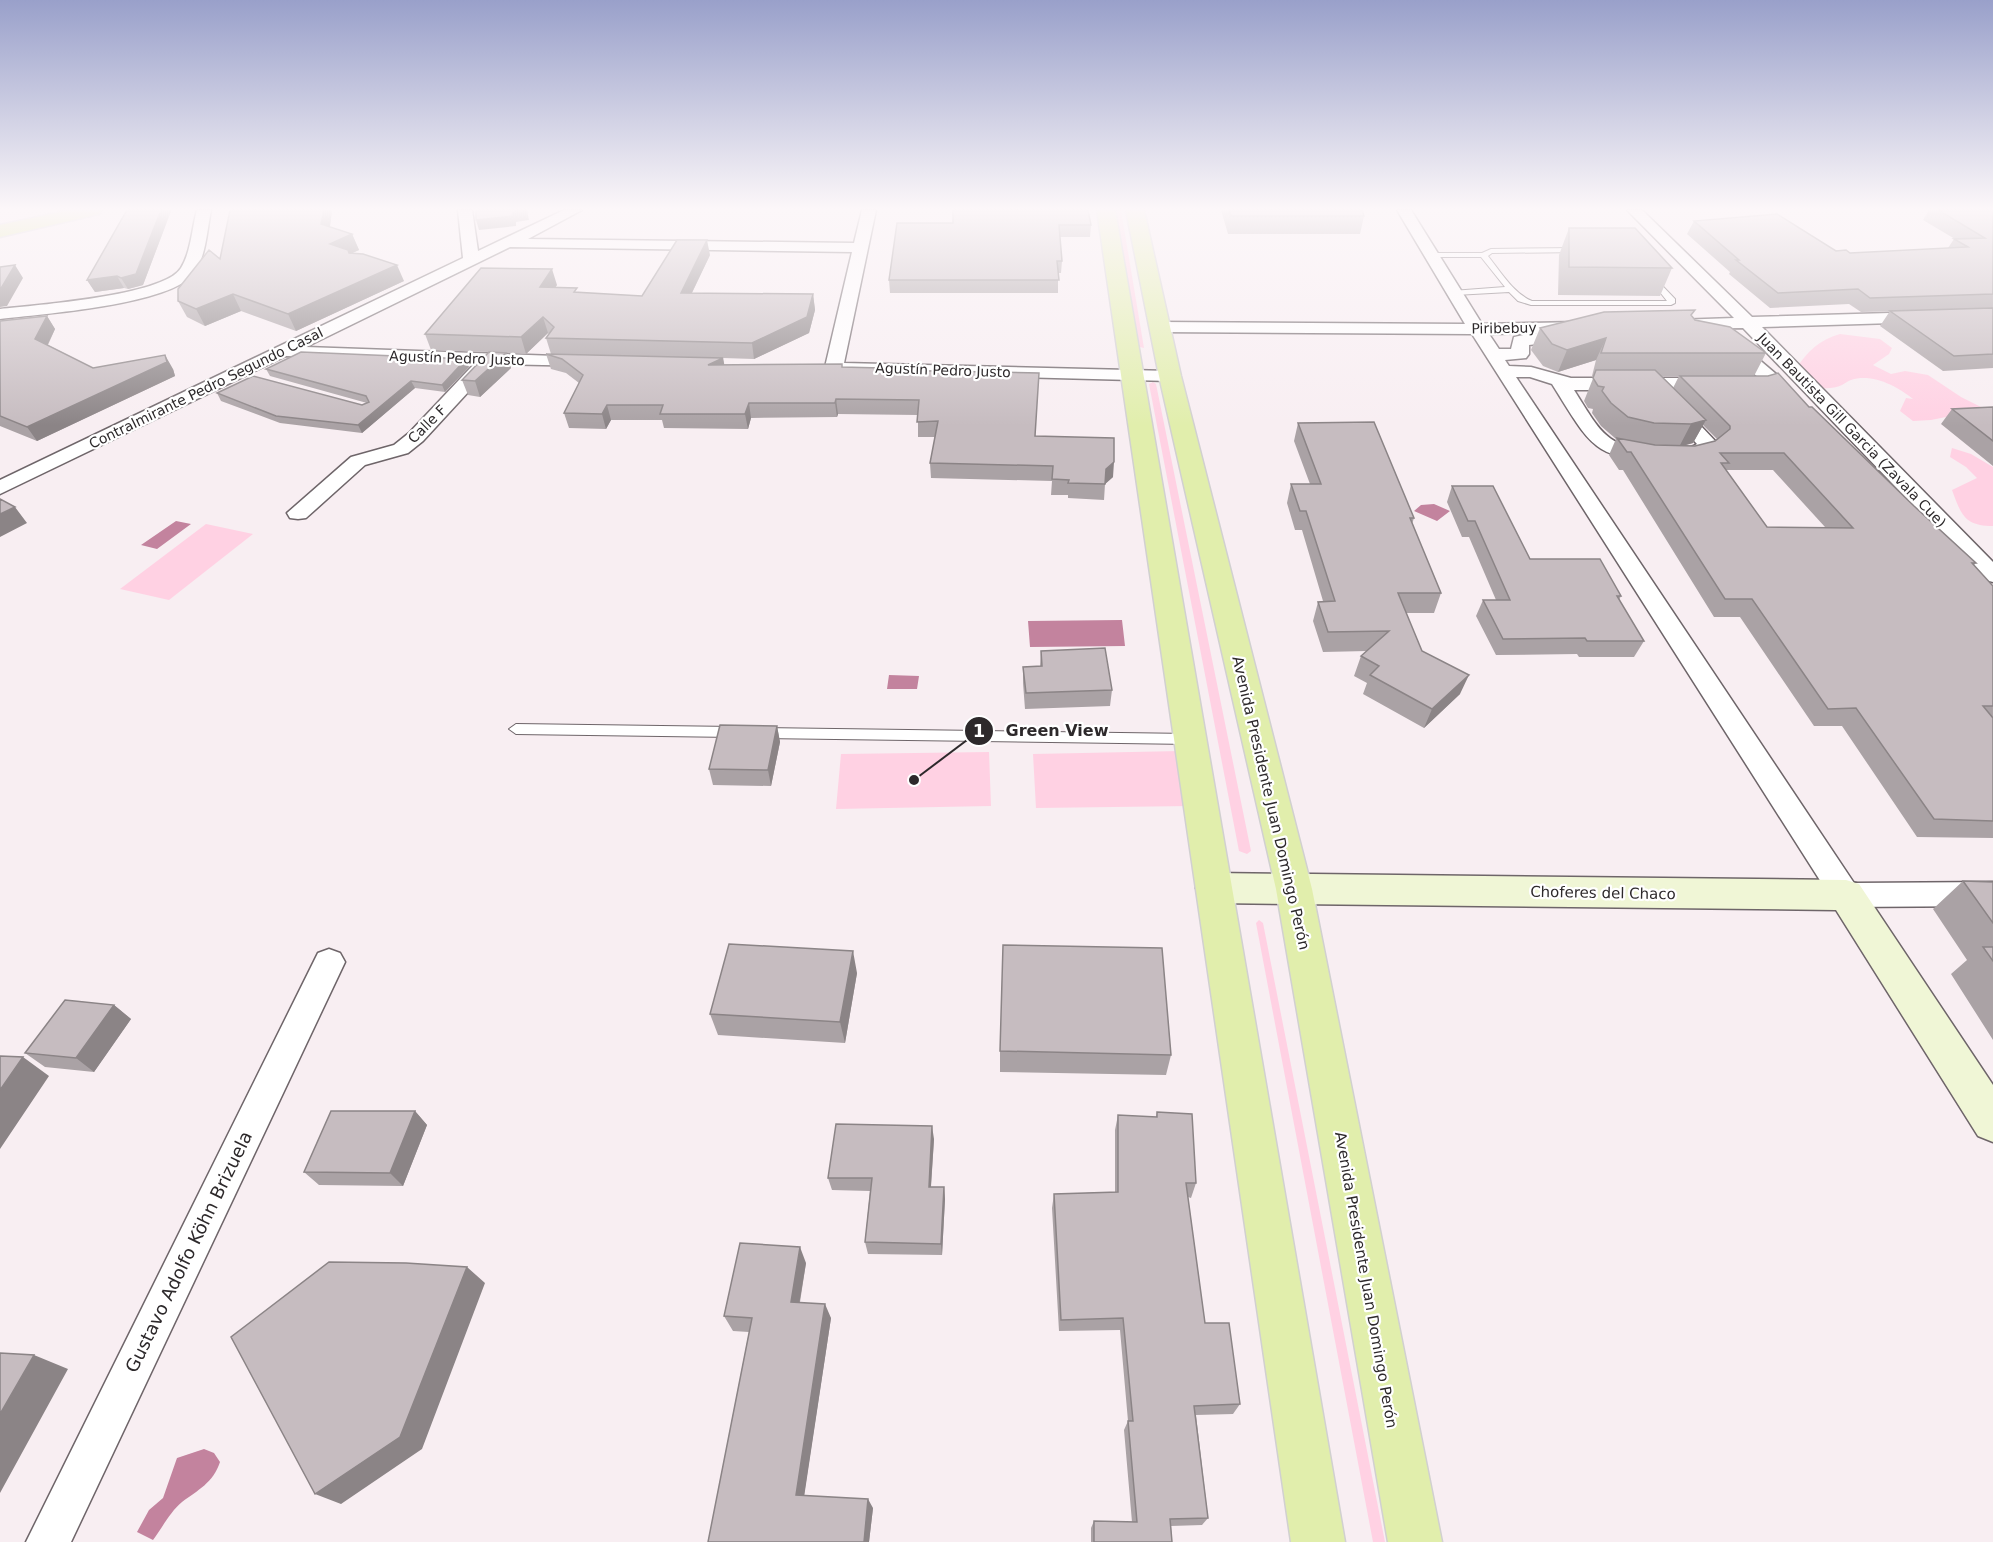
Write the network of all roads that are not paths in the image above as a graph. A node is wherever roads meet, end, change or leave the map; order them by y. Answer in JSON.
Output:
{"nodes":[{"id":1,"x":176,"y":282,"type":"edge"},
{"id":2,"x":424,"y":282,"type":"edge"},
{"id":3,"x":853,"y":282,"type":"edge"},
{"id":4,"x":1117,"y":282,"type":"edge"},
{"id":5,"x":1150,"y":282,"type":"edge"},
{"id":6,"x":1448,"y":282,"type":"edge"},
{"id":7,"x":1505,"y":282,"type":"edge"},
{"id":8,"x":1656,"y":282,"type":"edge"},
{"id":9,"x":1707,"y":282,"type":"edge"},
{"id":10,"x":1511,"y":289,"type":"junction"},
{"id":11,"x":1455,"y":293,"type":"junction"},
{"id":12,"x":0,"y":314,"type":"edge"},
{"id":13,"x":1993,"y":315,"type":"edge"},
{"id":14,"x":1748,"y":323,"type":"junction"},
{"id":15,"x":1159,"y":327,"type":"junction"},
{"id":16,"x":1477,"y":329,"type":"junction"},
{"id":17,"x":284,"y":351,"type":"junction"},
{"id":18,"x":1520,"y":354,"type":"junction"},
{"id":19,"x":488,"y":360,"type":"junction"},
{"id":20,"x":608,"y":362,"type":"edge"},
{"id":21,"x":1498,"y":363,"type":"junction"},
{"id":22,"x":810,"y":367,"type":"edge"},
{"id":23,"x":834,"y":368,"type":"junction"},
{"id":24,"x":1535,"y":373,"type":"junction"},
{"id":25,"x":1131,"y":375,"type":"junction"},
{"id":26,"x":1170,"y":376,"type":"junction"},
{"id":27,"x":1560,"y":382,"type":"junction"},
{"id":28,"x":1650,"y":384,"type":"junction"},
{"id":29,"x":0,"y":488,"type":"edge"},
{"id":30,"x":298,"y":513,"type":"dead end"},
{"id":31,"x":1993,"y":544,"type":"edge"},
{"id":32,"x":1963,"y":546,"type":"junction"},
{"id":33,"x":1993,"y":575,"type":"edge"},
{"id":34,"x":516,"y":729,"type":"dead end"},
{"id":35,"x":1192,"y":739,"type":"junction"},
{"id":36,"x":1214,"y":888,"type":"junction"},
{"id":37,"x":1294,"y":889,"type":"junction"},
{"id":38,"x":1993,"y":894,"type":"edge"},
{"id":39,"x":1846,"y":895,"type":"junction"},
{"id":40,"x":330,"y":962,"type":"dead end"},
{"id":41,"x":1993,"y":1122,"type":"edge"},
{"id":42,"x":48,"y":1542,"type":"edge"},
{"id":43,"x":1318,"y":1542,"type":"edge"},
{"id":44,"x":1415,"y":1542,"type":"edge"}],
"edges":[{"from":1,"to":12,"type":"street"},
{"from":2,"to":17,"type":"street","name":"Contralmirante Pedro Segundo Casal"},
{"from":3,"to":23,"type":"street"},
{"from":4,"to":25,"type":"main road"},
{"from":5,"to":15,"type":"main road","name":"Avenida Presidente Juan Domingo Perón"},
{"from":6,"to":11,"type":"street"},
{"from":7,"to":10,"type":"lane"},
{"from":8,"to":10,"type":"lane"},
{"from":9,"to":14,"type":"street","name":"Juan Bautista Gill Garcia (Zavala Cue)"},
{"from":10,"to":11,"type":"lane"},
{"from":11,"to":16,"type":"street"},
{"from":13,"to":14,"type":"street"},
{"from":14,"to":28,"type":"street"},
{"from":14,"to":32,"type":"street","name":"Juan Bautista Gill Garcia (Zavala Cue)"},
{"from":15,"to":16,"type":"street","name":"Piribebuy"},
{"from":15,"to":26,"type":"main road","name":"Avenida Presidente Juan Domingo Perón"},
{"from":16,"to":18,"type":"street","name":"Piribebuy"},
{"from":16,"to":21,"type":"street"},
{"from":17,"to":19,"type":"street","name":"Agustín Pedro Justo"},
{"from":17,"to":29,"type":"street","name":"Contralmirante Pedro Segundo Casal"},
{"from":18,"to":21,"type":"street"},
{"from":18,"to":24,"type":"street"},
{"from":19,"to":20,"type":"street","name":"Agustín Pedro Justo"},
{"from":19,"to":30,"type":"street","name":"Calle F"},
{"from":21,"to":24,"type":"street"},
{"from":21,"to":39,"type":"street"},
{"from":22,"to":23,"type":"street","name":"Agustín Pedro Justo"},
{"from":23,"to":25,"type":"street","name":"Agustín Pedro Justo"},
{"from":24,"to":27,"type":"street"},
{"from":25,"to":26,"type":"street","name":"Agustín Pedro Justo"},
{"from":25,"to":35,"type":"main road"},
{"from":26,"to":37,"type":"main road","name":"Avenida Presidente Juan Domingo Perón"},
{"from":27,"to":28,"type":"street"},
{"from":27,"to":28,"type":"street"},
{"from":31,"to":32,"type":"street"},
{"from":32,"to":33,"type":"street","name":"Juan Bautista Gill Garcia (Zavala Cue)"},
{"from":34,"to":35,"type":"lane"},
{"from":35,"to":36,"type":"main road"},
{"from":36,"to":37,"type":"main road","name":"Choferes del Chaco"},
{"from":36,"to":43,"type":"main road"},
{"from":37,"to":39,"type":"main road","name":"Choferes del Chaco"},
{"from":37,"to":44,"type":"main road","name":"Avenida Presidente Juan Domingo Perón"},
{"from":38,"to":39,"type":"street","name":"Choferes del Chaco"},
{"from":39,"to":41,"type":"main road"},
{"from":40,"to":42,"type":"street","name":"Gustavo Adolfo Köhn Brizuela"}]}
